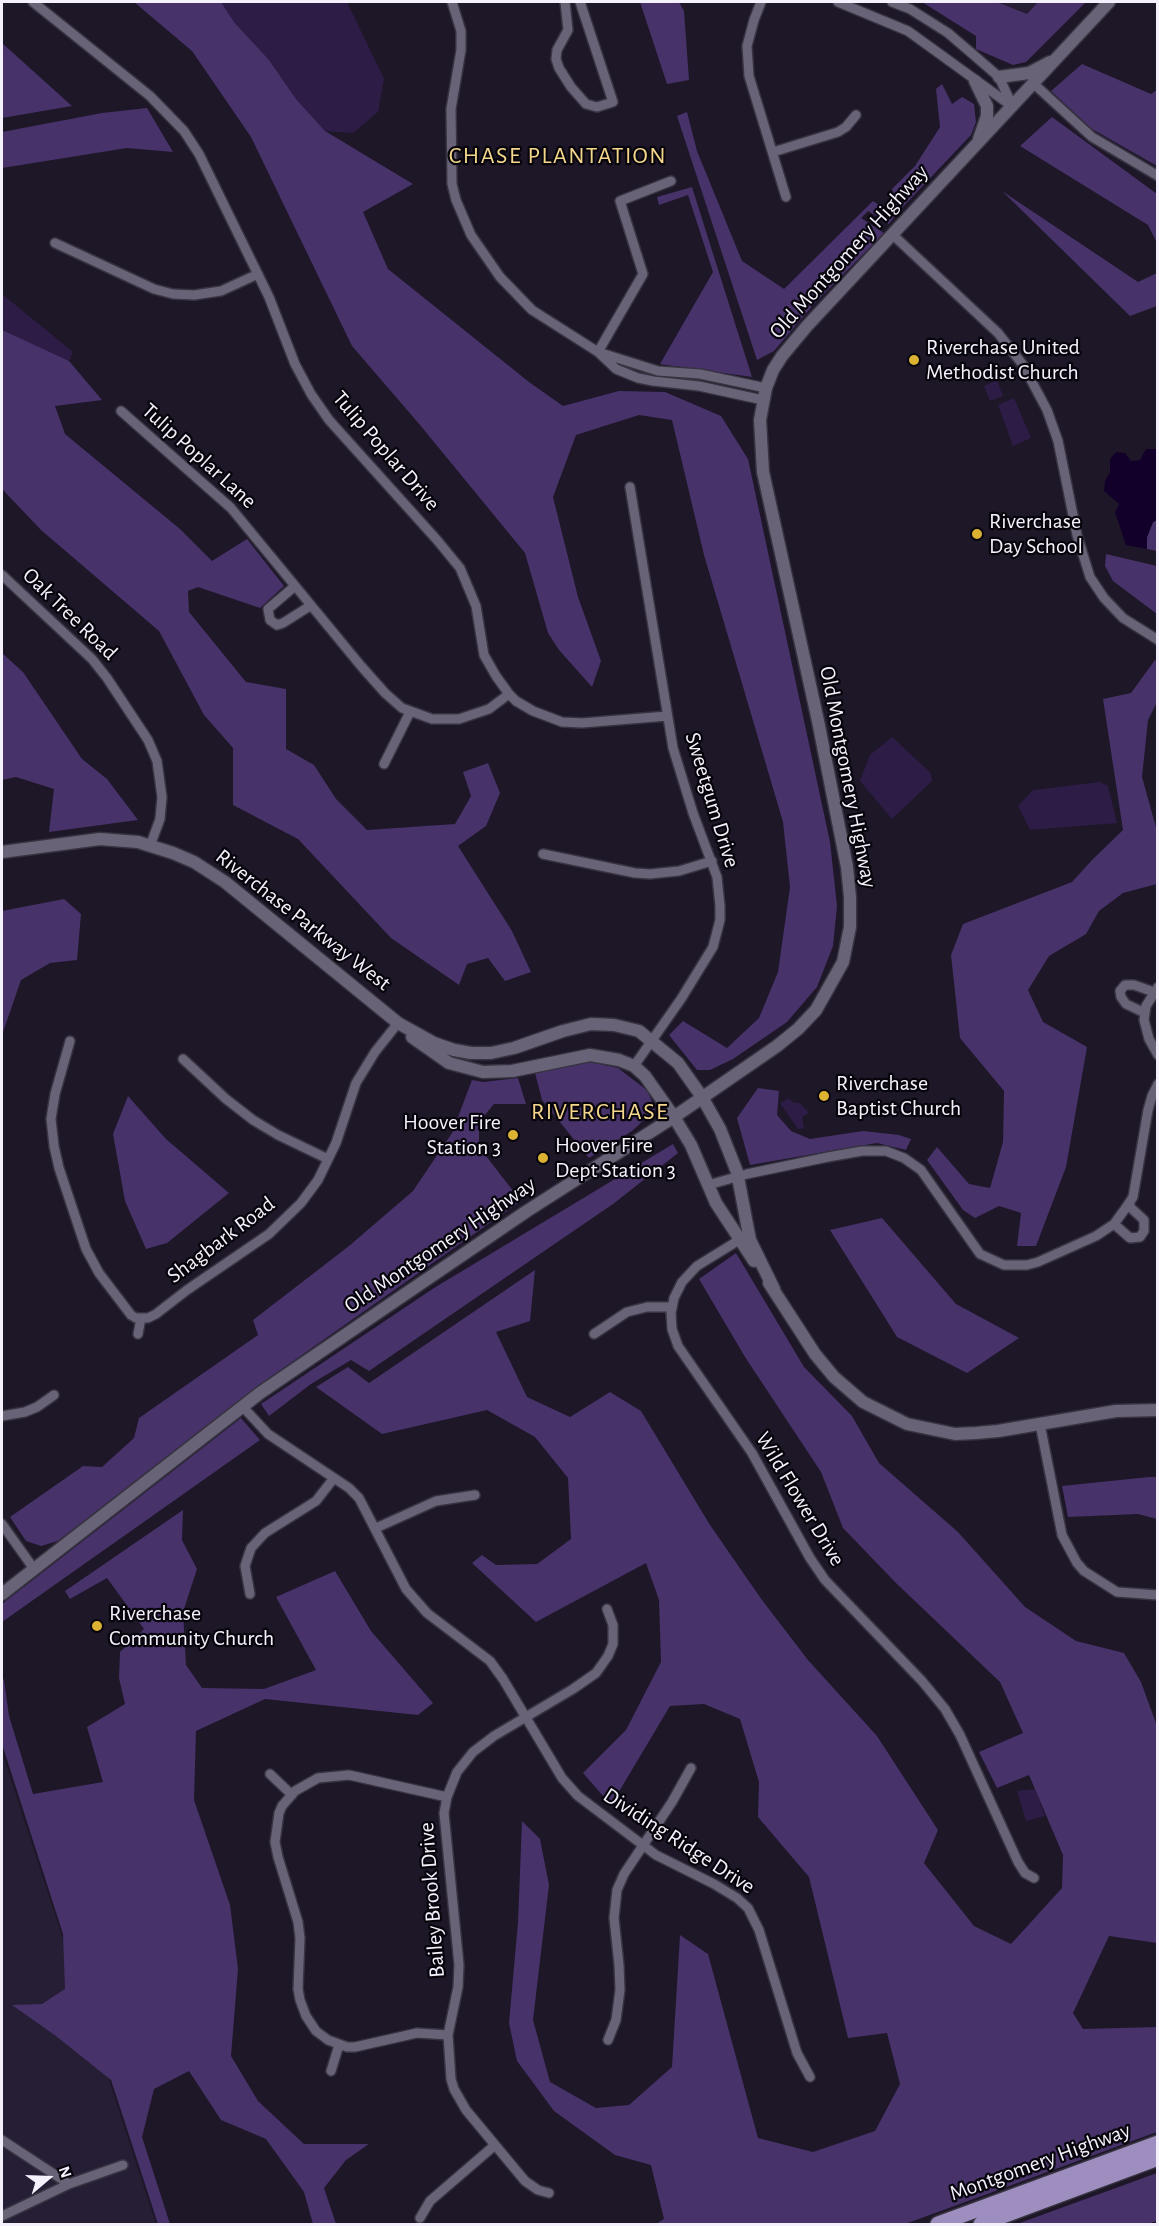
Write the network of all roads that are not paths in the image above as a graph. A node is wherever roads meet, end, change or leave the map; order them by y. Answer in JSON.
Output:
{"nodes":[{"id":1,"x":33,"y":2,"type":"edge"},
{"id":2,"x":452,"y":2,"type":"edge"},
{"id":3,"x":565,"y":2,"type":"edge"},
{"id":4,"x":580,"y":2,"type":"edge"},
{"id":5,"x":761,"y":2,"type":"edge"},
{"id":6,"x":838,"y":2,"type":"edge"},
{"id":7,"x":892,"y":2,"type":"edge"},
{"id":8,"x":1110,"y":2,"type":"edge"},
{"id":9,"x":1059,"y":58,"type":"junction"},
{"id":10,"x":999,"y":77,"type":"junction"},
{"id":11,"x":975,"y":81,"type":"junction"},
{"id":12,"x":1034,"y":84,"type":"junction"},
{"id":13,"x":1013,"y":107,"type":"junction"},
{"id":14,"x":856,"y":115,"type":"dead end"},
{"id":15,"x":976,"y":146,"type":"junction"},
{"id":16,"x":773,"y":152,"type":"junction"},
{"id":17,"x":1158,"y":176,"type":"edge"},
{"id":18,"x":671,"y":181,"type":"dead end"},
{"id":19,"x":786,"y":197,"type":"dead end"},
{"id":20,"x":893,"y":235,"type":"junction"},
{"id":21,"x":55,"y":243,"type":"dead end"},
{"id":22,"x":258,"y":274,"type":"junction"},
{"id":23,"x":598,"y":352,"type":"junction"},
{"id":24,"x":765,"y":394,"type":"junction"},
{"id":25,"x":121,"y":411,"type":"dead end"},
{"id":26,"x":630,"y":487,"type":"dead end"},
{"id":27,"x":2,"y":575,"type":"edge"},
{"id":28,"x":295,"y":586,"type":"junction"},
{"id":29,"x":310,"y":606,"type":"junction"},
{"id":30,"x":1158,"y":640,"type":"edge"},
{"id":31,"x":509,"y":694,"type":"junction"},
{"id":32,"x":410,"y":712,"type":"junction"},
{"id":33,"x":667,"y":716,"type":"junction"},
{"id":34,"x":384,"y":764,"type":"dead end"},
{"id":35,"x":150,"y":846,"type":"junction"},
{"id":36,"x":2,"y":852,"type":"edge"},
{"id":37,"x":543,"y":854,"type":"dead end"},
{"id":38,"x":712,"y":861,"type":"junction"},
{"id":39,"x":1156,"y":990,"type":"edge"},
{"id":40,"x":1145,"y":1013,"type":"junction"},
{"id":41,"x":398,"y":1023,"type":"junction"},
{"id":42,"x":651,"y":1040,"type":"junction"},
{"id":43,"x":70,"y":1041,"type":"dead end"},
{"id":44,"x":1158,"y":1055,"type":"edge"},
{"id":45,"x":183,"y":1059,"type":"dead end"},
{"id":46,"x":634,"y":1066,"type":"junction"},
{"id":47,"x":1158,"y":1084,"type":"edge"},
{"id":48,"x":702,"y":1097,"type":"junction"},
{"id":49,"x":674,"y":1117,"type":"junction"},
{"id":50,"x":328,"y":1159,"type":"junction"},
{"id":51,"x":738,"y":1177,"type":"junction"},
{"id":52,"x":708,"y":1185,"type":"junction"},
{"id":53,"x":1129,"y":1203,"type":"junction"},
{"id":54,"x":1114,"y":1224,"type":"junction"},
{"id":55,"x":743,"y":1237,"type":"junction"},
{"id":56,"x":672,"y":1306,"type":"junction"},
{"id":57,"x":141,"y":1318,"type":"junction"},
{"id":58,"x":138,"y":1334,"type":"dead end"},
{"id":59,"x":594,"y":1334,"type":"dead end"},
{"id":60,"x":54,"y":1395,"type":"dead end"},
{"id":61,"x":242,"y":1406,"type":"junction"},
{"id":62,"x":1158,"y":1410,"type":"edge"},
{"id":63,"x":2,"y":1416,"type":"edge"},
{"id":64,"x":1040,"y":1424,"type":"junction"},
{"id":65,"x":334,"y":1478,"type":"junction"},
{"id":66,"x":475,"y":1495,"type":"dead end"},
{"id":67,"x":2,"y":1524,"type":"edge"},
{"id":68,"x":376,"y":1528,"type":"junction"},
{"id":69,"x":34,"y":1569,"type":"junction"},
{"id":70,"x":2,"y":1594,"type":"edge"},
{"id":71,"x":250,"y":1594,"type":"dead end"},
{"id":72,"x":1158,"y":1595,"type":"edge"},
{"id":73,"x":607,"y":1609,"type":"dead end"},
{"id":74,"x":525,"y":1718,"type":"junction"},
{"id":75,"x":692,"y":1768,"type":"dead end"},
{"id":76,"x":270,"y":1774,"type":"dead end"},
{"id":77,"x":292,"y":1795,"type":"junction"},
{"id":78,"x":447,"y":1797,"type":"junction"},
{"id":79,"x":643,"y":1845,"type":"junction"},
{"id":80,"x":1035,"y":1878,"type":"dead end"},
{"id":81,"x":448,"y":2035,"type":"junction"},
{"id":82,"x":608,"y":2040,"type":"dead end"},
{"id":83,"x":339,"y":2045,"type":"junction"},
{"id":84,"x":331,"y":2071,"type":"dead end"},
{"id":85,"x":810,"y":2077,"type":"dead end"},
{"id":86,"x":2,"y":2140,"type":"edge"},
{"id":87,"x":1158,"y":2143,"type":"edge"},
{"id":88,"x":495,"y":2145,"type":"junction"},
{"id":89,"x":1158,"y":2158,"type":"edge"},
{"id":90,"x":123,"y":2165,"type":"dead end"},
{"id":91,"x":69,"y":2184,"type":"junction"},
{"id":92,"x":549,"y":2193,"type":"dead end"},
{"id":93,"x":2,"y":2216,"type":"edge"},
{"id":94,"x":420,"y":2218,"type":"dead end"},
{"id":95,"x":938,"y":2224,"type":"edge"},
{"id":96,"x":981,"y":2224,"type":"edge"}],
"edges":[{"from":1,"to":22,"type":"street","name":"Tulip Poplar Drive"},
{"from":2,"to":23,"type":"street"},
{"from":3,"to":4,"type":"street"},
{"from":5,"to":16,"type":"street"},
{"from":6,"to":11,"type":"street"},
{"from":7,"to":10,"type":"street"},
{"from":8,"to":9,"type":"street","name":"Old Montgomery Highway"},
{"from":9,"to":10,"type":"street"},
{"from":9,"to":12,"type":"street","name":"Old Montgomery Highway"},
{"from":10,"to":13,"type":"street"},
{"from":11,"to":13,"type":"street"},
{"from":11,"to":15,"type":"street"},
{"from":12,"to":13,"type":"street","name":"Old Montgomery Highway"},
{"from":12,"to":17,"type":"street"},
{"from":13,"to":15,"type":"street","name":"Old Montgomery Highway"},
{"from":14,"to":16,"type":"street"},
{"from":15,"to":20,"type":"street","name":"Old Montgomery Highway"},
{"from":16,"to":19,"type":"street"},
{"from":18,"to":23,"type":"street"},
{"from":20,"to":24,"type":"street","name":"Old Montgomery Highway"},
{"from":20,"to":30,"type":"street"},
{"from":21,"to":22,"type":"street"},
{"from":22,"to":31,"type":"street","name":"Tulip Poplar Drive"},
{"from":23,"to":24,"type":"street"},
{"from":24,"to":48,"type":"street","name":"Old Montgomery Highway"},
{"from":25,"to":28,"type":"street","name":"Tulip Poplar Lane"},
{"from":26,"to":33,"type":"street","name":"Sweetgum Drive"},
{"from":27,"to":35,"type":"street","name":"Oak Tree Road"},
{"from":28,"to":29,"type":"street","name":"Tulip Poplar Lane"},
{"from":28,"to":29,"type":"street"},
{"from":29,"to":32,"type":"street","name":"Tulip Poplar Lane"},
{"from":31,"to":32,"type":"street","name":"Tulip Poplar Lane"},
{"from":31,"to":33,"type":"street","name":"Tulip Poplar Drive"},
{"from":32,"to":34,"type":"street"},
{"from":33,"to":38,"type":"street","name":"Sweetgum Drive"},
{"from":35,"to":36,"type":"street","name":"Riverchase Parkway West"},
{"from":35,"to":41,"type":"street","name":"Riverchase Parkway West"},
{"from":37,"to":38,"type":"street"},
{"from":38,"to":42,"type":"street","name":"Sweetgum Drive"},
{"from":39,"to":40,"type":"street"},
{"from":39,"to":40,"type":"street"},
{"from":40,"to":44,"type":"street"},
{"from":41,"to":42,"type":"street","name":"Riverchase Parkway West"},
{"from":41,"to":46,"type":"street","name":"Riverchase Parkway West"},
{"from":41,"to":50,"type":"street","name":"Shagbark Road"},
{"from":42,"to":46,"type":"street","name":"Sweetgum Drive"},
{"from":42,"to":48,"type":"street","name":"Riverchase Parkway West"},
{"from":43,"to":57,"type":"street"},
{"from":45,"to":50,"type":"street"},
{"from":46,"to":49,"type":"street","name":"Riverchase Parkway West"},
{"from":47,"to":53,"type":"street"},
{"from":48,"to":49,"type":"street","name":"Old Montgomery Highway"},
{"from":48,"to":51,"type":"street","name":"Riverchase Parkway West"},
{"from":49,"to":52,"type":"street","name":"Riverchase Parkway West"},
{"from":49,"to":61,"type":"street","name":"Old Montgomery Highway"},
{"from":50,"to":57,"type":"street","name":"Shagbark Road"},
{"from":51,"to":52,"type":"street"},
{"from":51,"to":54,"type":"street"},
{"from":51,"to":55,"type":"street","name":"Riverchase Parkway West"},
{"from":52,"to":55,"type":"street","name":"Riverchase Parkway West"},
{"from":53,"to":54,"type":"street"},
{"from":53,"to":54,"type":"street"},
{"from":55,"to":56,"type":"street","name":"Wild Flower Drive"},
{"from":55,"to":64,"type":"street","name":"Riverchase Parkway West"},
{"from":56,"to":59,"type":"street"},
{"from":56,"to":80,"type":"street","name":"Wild Flower Drive"},
{"from":57,"to":58,"type":"street"},
{"from":60,"to":63,"type":"street"},
{"from":61,"to":65,"type":"street","name":"Dividing Ridge Drive"},
{"from":61,"to":69,"type":"street","name":"Old Montgomery Highway"},
{"from":62,"to":64,"type":"street","name":"Riverchase Parkway West"},
{"from":64,"to":72,"type":"street"},
{"from":65,"to":68,"type":"street","name":"Dividing Ridge Drive"},
{"from":65,"to":71,"type":"street"},
{"from":66,"to":68,"type":"street"},
{"from":67,"to":69,"type":"street"},
{"from":68,"to":74,"type":"street","name":"Dividing Ridge Drive"},
{"from":69,"to":70,"type":"street","name":"Old Montgomery Highway"},
{"from":73,"to":74,"type":"street","name":"Bailey Brook Drive"},
{"from":74,"to":78,"type":"street","name":"Bailey Brook Drive"},
{"from":74,"to":79,"type":"street","name":"Dividing Ridge Drive"},
{"from":75,"to":79,"type":"street"},
{"from":76,"to":77,"type":"street"},
{"from":77,"to":78,"type":"street"},
{"from":77,"to":83,"type":"street"},
{"from":78,"to":81,"type":"street","name":"Bailey Brook Drive"},
{"from":79,"to":82,"type":"street"},
{"from":79,"to":85,"type":"street","name":"Dividing Ridge Drive"},
{"from":81,"to":83,"type":"street"},
{"from":81,"to":88,"type":"street","name":"Bailey Brook Drive"},
{"from":83,"to":84,"type":"street"},
{"from":86,"to":91,"type":"street"},
{"from":87,"to":95,"type":"main road","name":"Montgomery Highway"},
{"from":88,"to":92,"type":"street","name":"Bailey Brook Drive"},
{"from":88,"to":94,"type":"street"},
{"from":89,"to":96,"type":"main road","name":"Montgomery Highway"},
{"from":90,"to":91,"type":"street"},
{"from":91,"to":93,"type":"street"}]}
